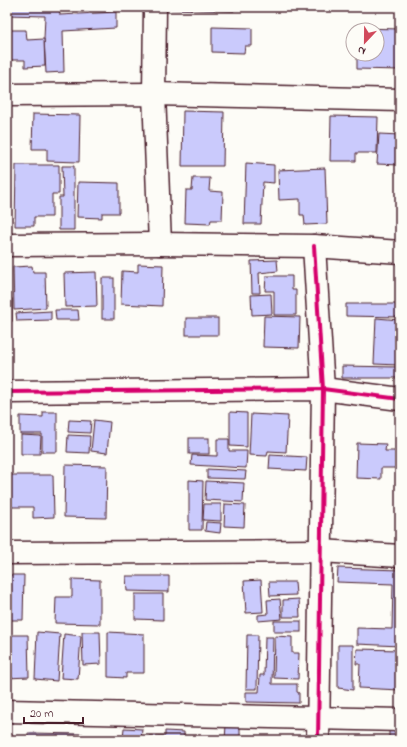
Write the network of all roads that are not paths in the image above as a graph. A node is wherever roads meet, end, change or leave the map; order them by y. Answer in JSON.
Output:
{"nodes":[{"id":1,"x":155,"y":7,"type":"edge"},
{"id":2,"x":154,"y":94,"type":"junction"},
{"id":3,"x":7,"y":95,"type":"edge"},
{"id":4,"x":400,"y":100,"type":"edge"},
{"id":5,"x":160,"y":244,"type":"junction"},
{"id":6,"x":7,"y":245,"type":"edge"},
{"id":7,"x":314,"y":246,"type":"junction"},
{"id":8,"x":400,"y":252,"type":"edge"},
{"id":9,"x":323,"y":389,"type":"junction"},
{"id":10,"x":7,"y":392,"type":"edge"},
{"id":11,"x":400,"y":399,"type":"edge"},
{"id":12,"x":321,"y":551,"type":"junction"},
{"id":13,"x":7,"y":553,"type":"edge"},
{"id":14,"x":400,"y":556,"type":"edge"},
{"id":15,"x":7,"y":711,"type":"edge"},
{"id":16,"x":318,"y":719,"type":"junction"},
{"id":17,"x":400,"y":720,"type":"edge"},
{"id":18,"x":318,"y":740,"type":"edge"}],
"edges":[{"from":1,"to":2,"type":"street"},
{"from":2,"to":3,"type":"street"},
{"from":2,"to":4,"type":"street"},
{"from":2,"to":5,"type":"street"},
{"from":5,"to":6,"type":"street"},
{"from":5,"to":7,"type":"street"},
{"from":7,"to":8,"type":"street"},
{"from":7,"to":9,"type":"street"},
{"from":9,"to":10,"type":"street"},
{"from":9,"to":11,"type":"street"},
{"from":9,"to":12,"type":"street"},
{"from":12,"to":13,"type":"street"},
{"from":12,"to":14,"type":"street"},
{"from":12,"to":16,"type":"street"},
{"from":15,"to":16,"type":"street"},
{"from":16,"to":17,"type":"street"},
{"from":16,"to":18,"type":"street"}]}
